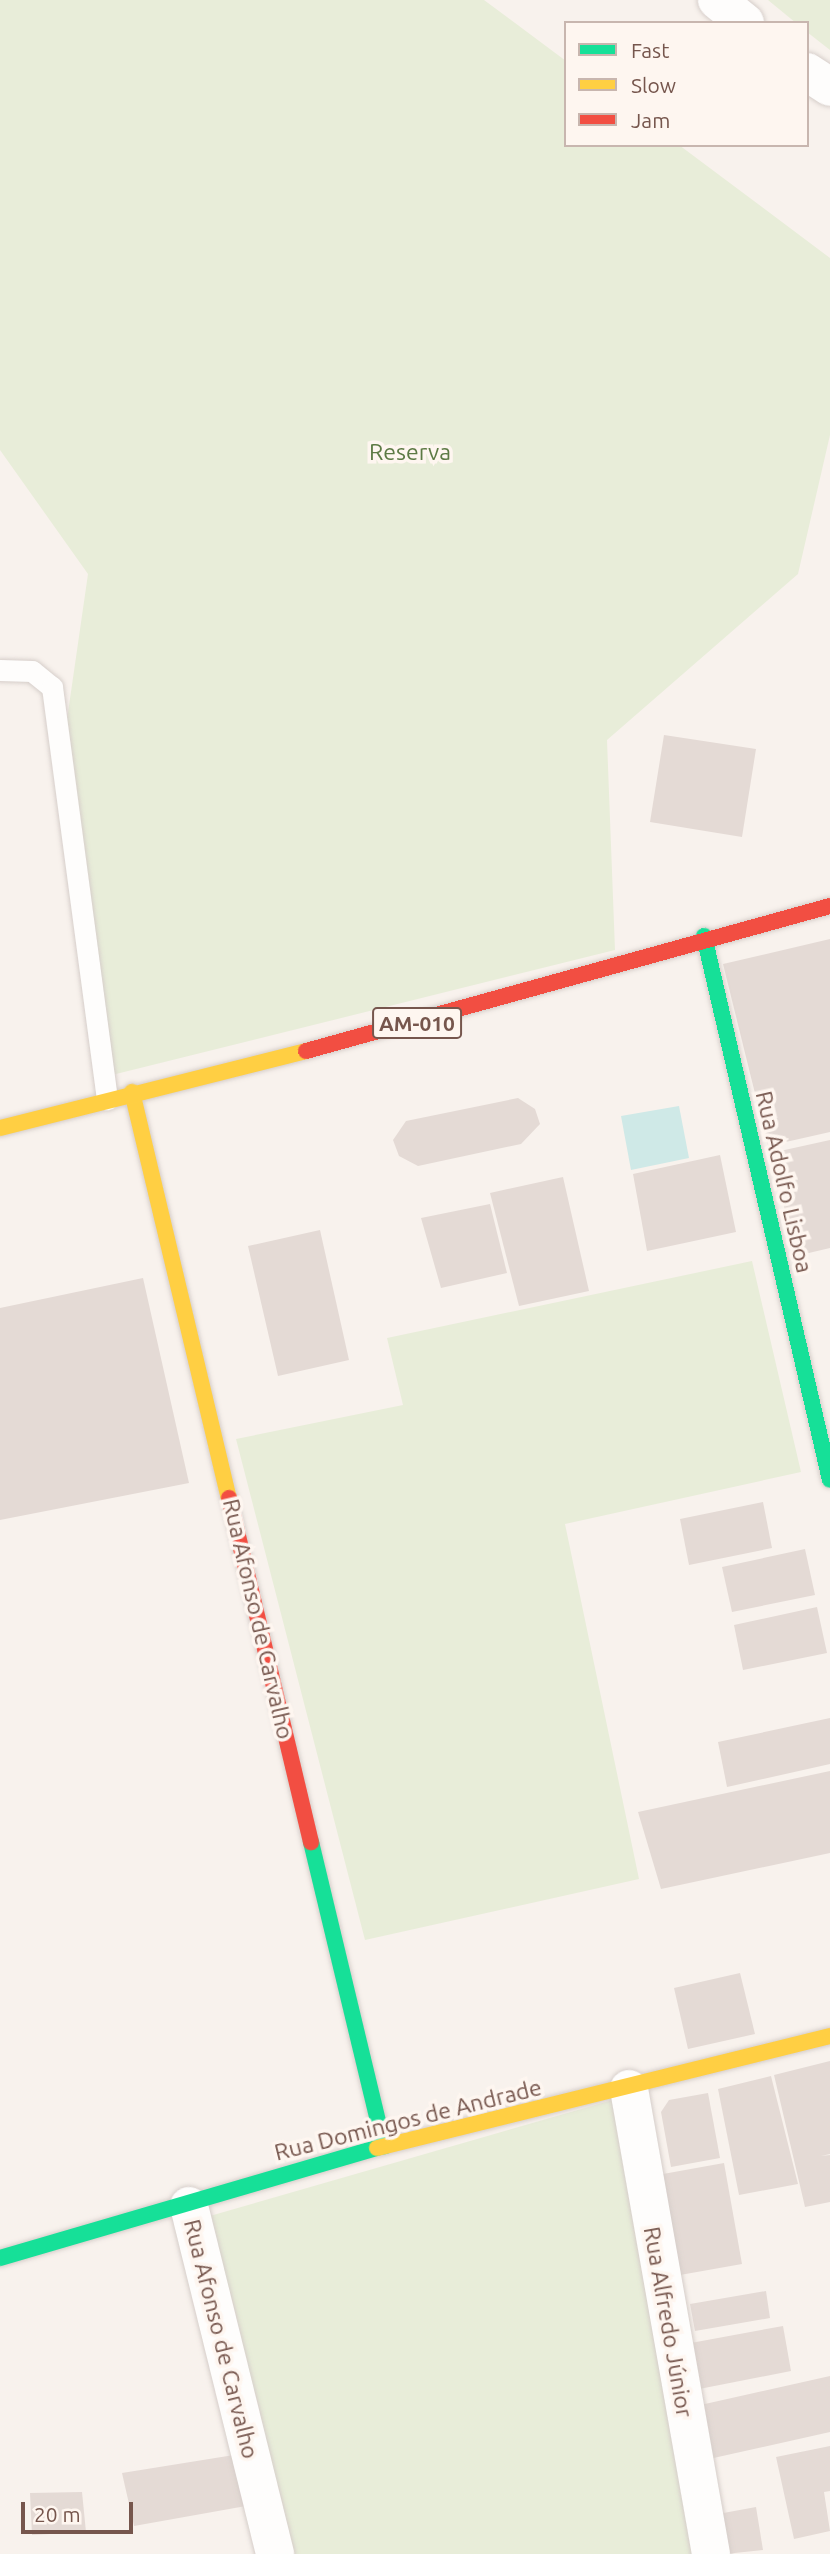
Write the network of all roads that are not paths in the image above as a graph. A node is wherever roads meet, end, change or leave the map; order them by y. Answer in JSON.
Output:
{"nodes":[{"id":1,"x":717,"y":0,"type":"edge"},
{"id":2,"x":743,"y":21,"type":"edge"},
{"id":3,"x":809,"y":73,"type":"edge"},
{"id":4,"x":830,"y":87,"type":"edge"},
{"id":5,"x":0,"y":670,"type":"edge"},
{"id":6,"x":830,"y":906,"type":"edge"},
{"id":7,"x":704,"y":936,"type":"junction"},
{"id":8,"x":132,"y":1092,"type":"junction"},
{"id":9,"x":107,"y":1099,"type":"junction"},
{"id":10,"x":0,"y":1128,"type":"edge"},
{"id":11,"x":830,"y":1480,"type":"edge"},
{"id":12,"x":830,"y":2036,"type":"edge"},
{"id":13,"x":629,"y":2089,"type":"junction"},
{"id":14,"x":384,"y":2146,"type":"junction"},
{"id":15,"x":189,"y":2206,"type":"junction"},
{"id":16,"x":0,"y":2258,"type":"edge"},
{"id":17,"x":275,"y":2554,"type":"edge"},
{"id":18,"x":711,"y":2554,"type":"edge"}],
"edges":[{"from":1,"to":2,"type":"street"},
{"from":3,"to":4,"type":"street"},
{"from":5,"to":9,"type":"lane"},
{"from":6,"to":7,"type":"street","number":"AM-010"},
{"from":7,"to":8,"type":"street","number":"AM-010"},
{"from":7,"to":11,"type":"street","name":"Rua Adolfo Lisboa"},
{"from":8,"to":9,"type":"street","number":"AM-010"},
{"from":8,"to":14,"type":"street","name":"Rua Afonso de Carvalho"},
{"from":9,"to":10,"type":"street","number":"AM-010"},
{"from":12,"to":13,"type":"street","name":"Rua Domingos de Andrade"},
{"from":13,"to":14,"type":"street","name":"Rua Domingos de Andrade"},
{"from":13,"to":18,"type":"street","name":"Rua Alfredo Júnior"},
{"from":14,"to":15,"type":"street","name":"Rua Domingos de Andrade"},
{"from":15,"to":16,"type":"street","name":"Rua Domingos de Andrade"},
{"from":15,"to":17,"type":"street","name":"Rua Afonso de Carvalho"}]}
